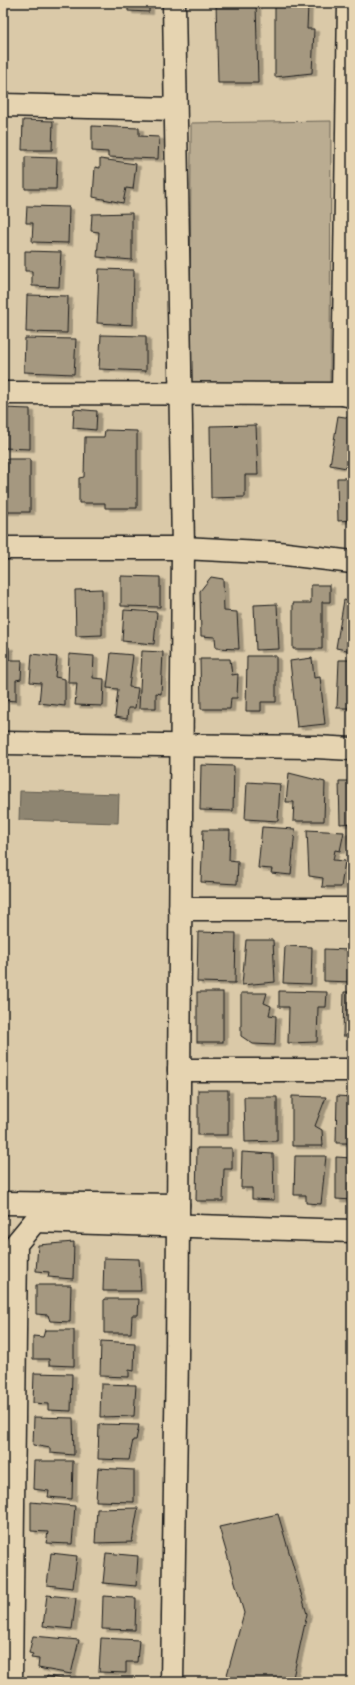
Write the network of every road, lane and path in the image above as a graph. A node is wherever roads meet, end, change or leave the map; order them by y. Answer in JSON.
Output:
{"nodes":[{"id":1,"x":174,"y":3,"type":"edge"},
{"id":2,"x":349,"y":3,"type":"edge"},
{"id":3,"x":3,"y":105,"type":"edge"},
{"id":4,"x":175,"y":109,"type":"junction"},
{"id":5,"x":3,"y":393,"type":"edge"},
{"id":6,"x":180,"y":395,"type":"junction"},
{"id":7,"x":347,"y":395,"type":"edge"},
{"id":8,"x":3,"y":548,"type":"edge"},
{"id":9,"x":183,"y":548,"type":"junction"},
{"id":10,"x":352,"y":562,"type":"edge"},
{"id":11,"x":3,"y":742,"type":"edge"},
{"id":12,"x":181,"y":744,"type":"junction"},
{"id":13,"x":352,"y":750,"type":"edge"},
{"id":14,"x":180,"y":909,"type":"junction"},
{"id":15,"x":352,"y":909,"type":"edge"},
{"id":16,"x":179,"y":1070,"type":"junction"},
{"id":17,"x":352,"y":1070,"type":"edge"},
{"id":18,"x":5,"y":1203,"type":"edge"},
{"id":19,"x":178,"y":1215,"type":"junction"},
{"id":20,"x":352,"y":1231,"type":"edge"},
{"id":21,"x":23,"y":1235,"type":"junction"},
{"id":22,"x":11,"y":1682,"type":"edge"},
{"id":23,"x":172,"y":1682,"type":"edge"}],
"edges":[{"from":1,"to":4,"type":"street"},
{"from":2,"to":7,"type":"street"},
{"from":3,"to":4,"type":"street"},
{"from":4,"to":6,"type":"street"},
{"from":5,"to":6,"type":"street"},
{"from":6,"to":7,"type":"street"},
{"from":6,"to":9,"type":"street"},
{"from":8,"to":9,"type":"street"},
{"from":9,"to":10,"type":"street"},
{"from":9,"to":12,"type":"street"},
{"from":11,"to":12,"type":"street"},
{"from":12,"to":13,"type":"street"},
{"from":12,"to":14,"type":"street"},
{"from":14,"to":15,"type":"street"},
{"from":14,"to":16,"type":"street"},
{"from":16,"to":17,"type":"street"},
{"from":16,"to":19,"type":"street"},
{"from":18,"to":19,"type":"street"},
{"from":18,"to":21,"type":"street"},
{"from":19,"to":20,"type":"street"},
{"from":19,"to":21,"type":"street"},
{"from":19,"to":23,"type":"street"},
{"from":21,"to":22,"type":"street"}]}
